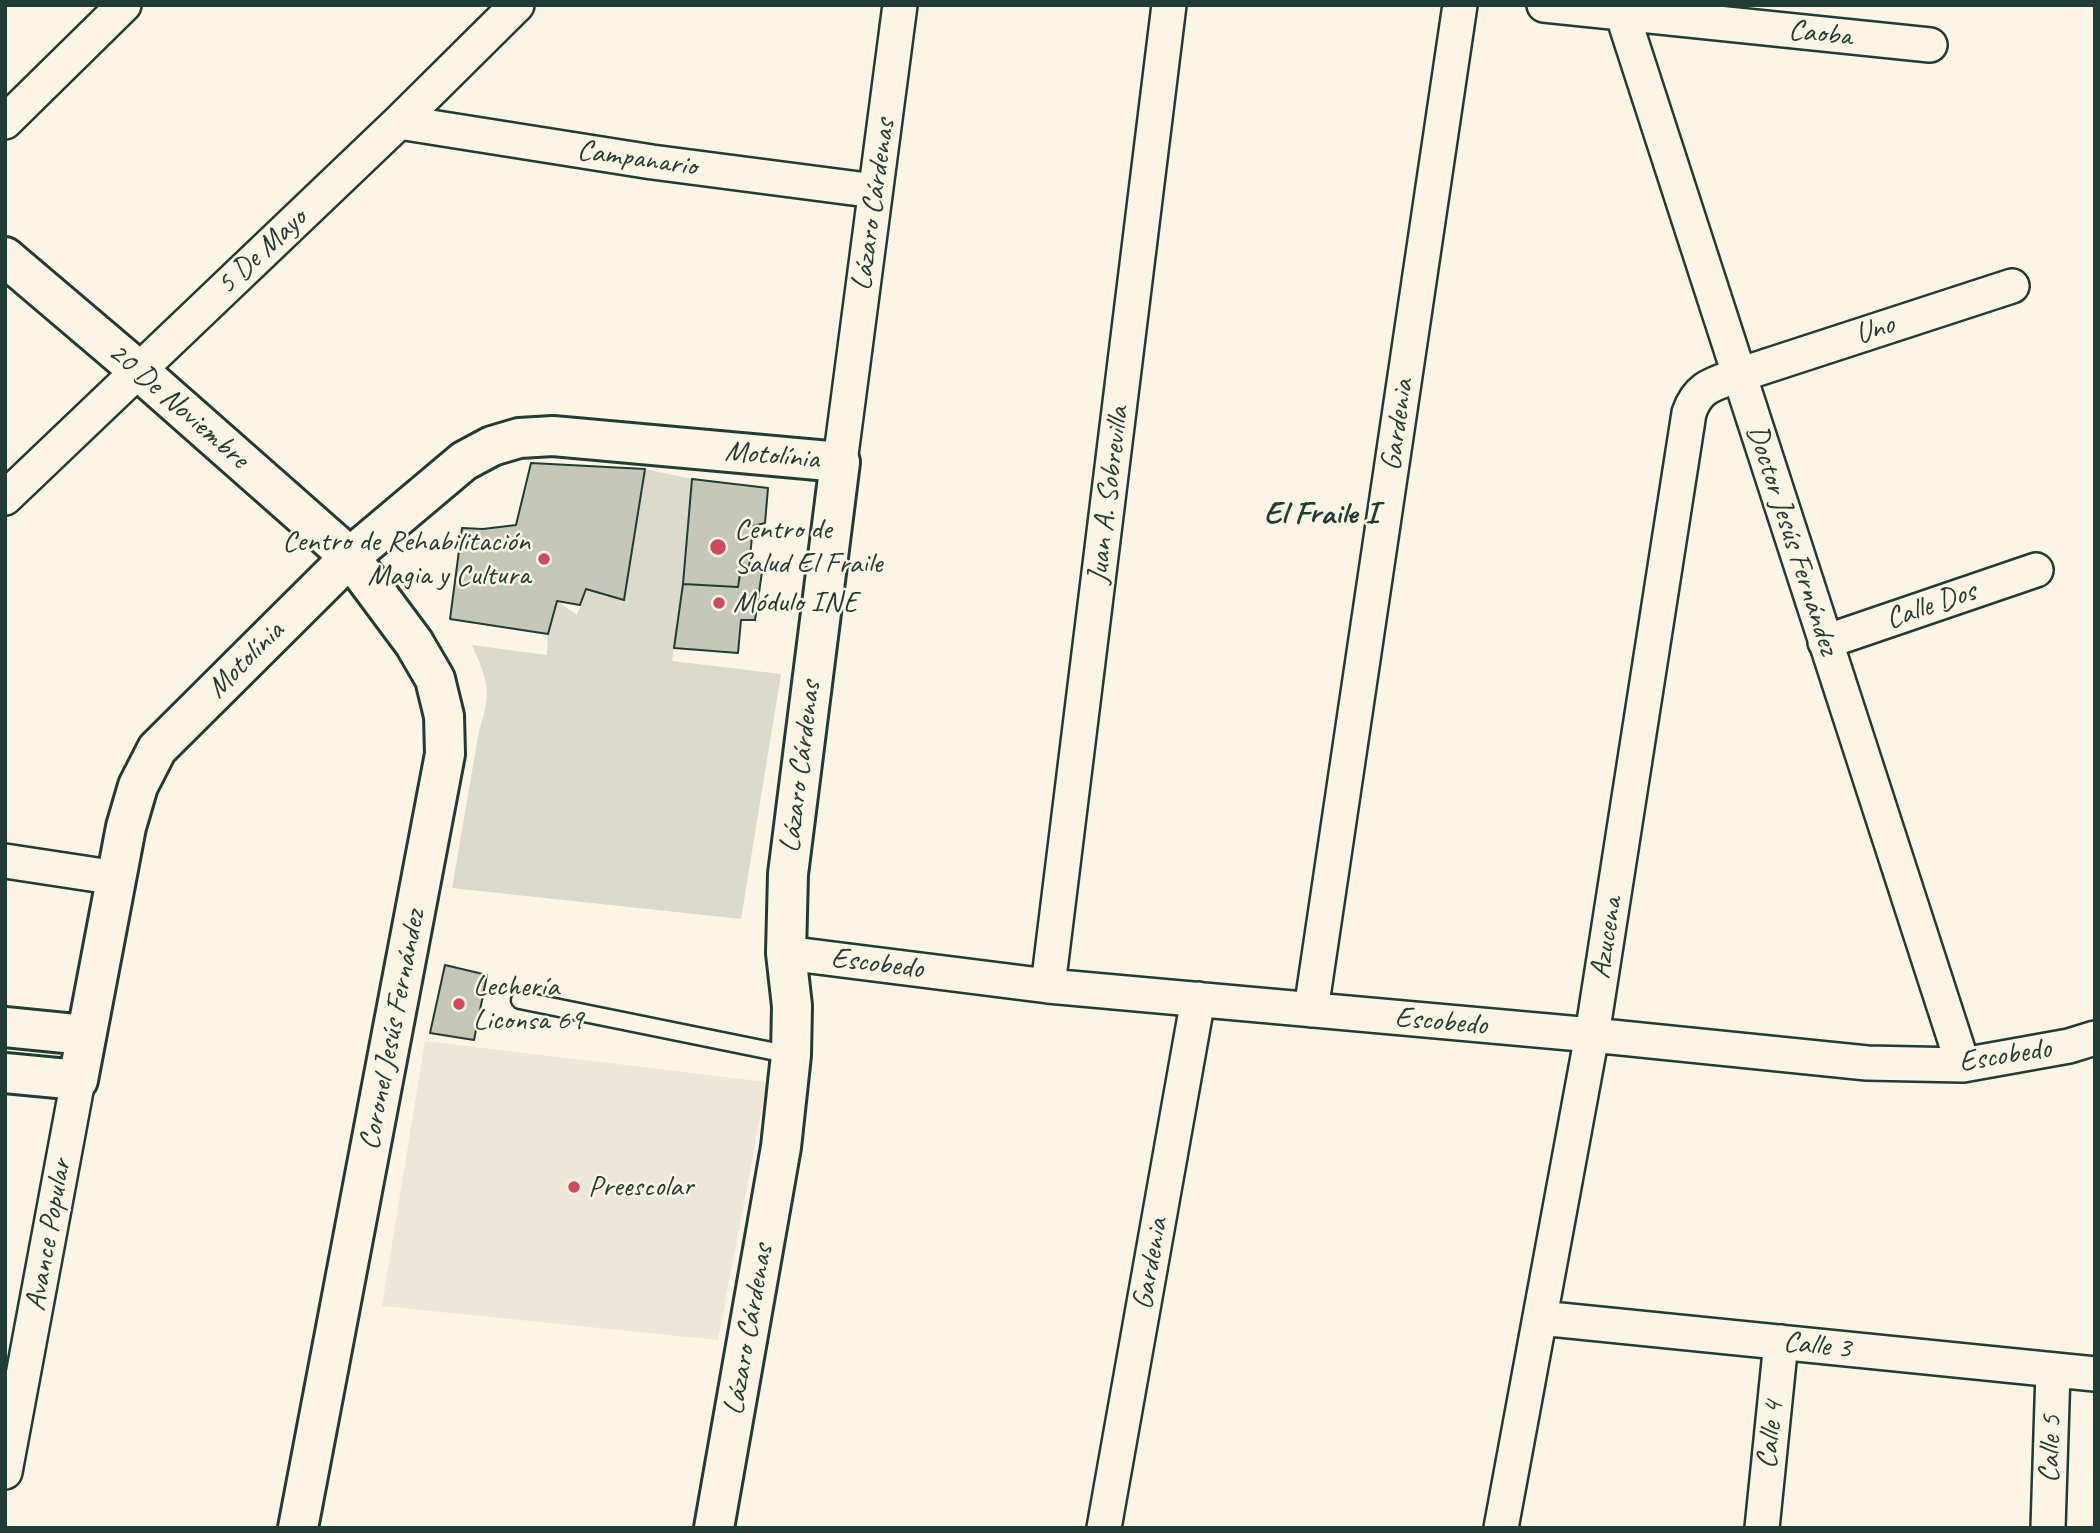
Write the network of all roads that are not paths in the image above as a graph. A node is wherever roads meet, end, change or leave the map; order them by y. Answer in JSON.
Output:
{"nodes":[{"id":1,"x":124,"y":5,"type":"edge"},
{"id":2,"x":517,"y":5,"type":"edge"},
{"id":3,"x":900,"y":5,"type":"edge"},
{"id":4,"x":1169,"y":5,"type":"edge"},
{"id":5,"x":1460,"y":5,"type":"edge"},
{"id":6,"x":1544,"y":5,"type":"edge"},
{"id":7,"x":1622,"y":9,"type":"edge"},
{"id":8,"x":1930,"y":46,"type":"dead end"},
{"id":9,"x":5,"y":122,"type":"edge"},
{"id":10,"x":399,"y":122,"type":"junction"},
{"id":11,"x":876,"y":191,"type":"junction"},
{"id":12,"x":5,"y":257,"type":"edge"},
{"id":13,"x":2012,"y":286,"type":"dead end"},
{"id":14,"x":138,"y":370,"type":"junction"},
{"id":15,"x":1739,"y":375,"type":"junction"},
{"id":16,"x":840,"y":462,"type":"junction"},
{"id":17,"x":5,"y":498,"type":"edge"},
{"id":18,"x":351,"y":557,"type":"junction"},
{"id":19,"x":2036,"y":570,"type":"dead end"},
{"id":20,"x":1825,"y":642,"type":"junction"},
{"id":21,"x":5,"y":861,"type":"edge"},
{"id":22,"x":117,"y":878,"type":"junction"},
{"id":23,"x":786,"y":953,"type":"junction"},
{"id":24,"x":1048,"y":986,"type":"junction"},
{"id":25,"x":1198,"y":999,"type":"junction"},
{"id":26,"x":520,"y":1000,"type":"dead end"},
{"id":27,"x":1311,"y":1010,"type":"junction"},
{"id":28,"x":5,"y":1027,"type":"edge"},
{"id":29,"x":85,"y":1035,"type":"junction"},
{"id":30,"x":1592,"y":1035,"type":"junction"},
{"id":31,"x":2095,"y":1038,"type":"edge"},
{"id":32,"x":791,"y":1055,"type":"junction"},
{"id":33,"x":1963,"y":1065,"type":"junction"},
{"id":34,"x":5,"y":1073,"type":"edge"},
{"id":35,"x":78,"y":1080,"type":"junction"},
{"id":36,"x":1540,"y":1318,"type":"junction"},
{"id":37,"x":1781,"y":1342,"type":"junction"},
{"id":38,"x":2053,"y":1371,"type":"junction"},
{"id":39,"x":2095,"y":1374,"type":"edge"},
{"id":40,"x":5,"y":1472,"type":"edge"},
{"id":41,"x":298,"y":1528,"type":"edge"},
{"id":42,"x":714,"y":1528,"type":"edge"},
{"id":43,"x":1104,"y":1528,"type":"edge"},
{"id":44,"x":1501,"y":1528,"type":"edge"},
{"id":45,"x":1762,"y":1528,"type":"edge"},
{"id":46,"x":2048,"y":1528,"type":"edge"}],
"edges":[{"from":1,"to":9,"type":"street"},
{"from":2,"to":10,"type":"street","name":"5 De Mayo"},
{"from":3,"to":11,"type":"street","name":"Lázaro Cárdenas"},
{"from":4,"to":24,"type":"street","name":"Juan A. Sobrevilla"},
{"from":5,"to":27,"type":"street","name":"Gardenia"},
{"from":6,"to":7,"type":"street","name":"Caoba"},
{"from":7,"to":8,"type":"street","name":"Caoba"},
{"from":7,"to":15,"type":"street","name":"Doctor Jesús Fernández"},
{"from":10,"to":11,"type":"street","name":"Campanario"},
{"from":10,"to":14,"type":"street","name":"5 De Mayo"},
{"from":11,"to":16,"type":"street","name":"Lázaro Cárdenas"},
{"from":12,"to":14,"type":"street","name":"20 De Noviembre"},
{"from":13,"to":15,"type":"street","name":"Uno"},
{"from":14,"to":17,"type":"street","name":"5 De Mayo"},
{"from":14,"to":18,"type":"street","name":"20 De Noviembre"},
{"from":15,"to":20,"type":"street","name":"Doctor Jesús Fernández"},
{"from":15,"to":30,"type":"street","name":"Azucena"},
{"from":16,"to":18,"type":"street","name":"Motolínia"},
{"from":16,"to":23,"type":"street","name":"Lázaro Cárdenas"},
{"from":18,"to":22,"type":"street","name":"Motolínia"},
{"from":18,"to":41,"type":"street","name":"Coronel Jesús Fernández"},
{"from":19,"to":20,"type":"street","name":"Calle Dos"},
{"from":20,"to":33,"type":"street","name":"Doctor Jesús Fernández"},
{"from":21,"to":22,"type":"street"},
{"from":22,"to":29,"type":"street","name":"Motolínia"},
{"from":23,"to":24,"type":"street","name":"Escobedo"},
{"from":23,"to":32,"type":"street","name":"Lázaro Cárdenas"},
{"from":24,"to":25,"type":"street","name":"Escobedo"},
{"from":25,"to":27,"type":"street","name":"Escobedo"},
{"from":25,"to":43,"type":"street","name":"Gardenia"},
{"from":26,"to":32,"type":"lane"},
{"from":27,"to":30,"type":"street","name":"Escobedo"},
{"from":28,"to":29,"type":"street"},
{"from":29,"to":35,"type":"street","name":"Motolínia"},
{"from":30,"to":33,"type":"street","name":"Escobedo"},
{"from":30,"to":36,"type":"street","name":"Azucena"},
{"from":31,"to":33,"type":"street","name":"Escobedo"},
{"from":32,"to":42,"type":"street","name":"Lázaro Cárdenas"},
{"from":34,"to":35,"type":"street"},
{"from":35,"to":40,"type":"street","name":"Avance Popular"},
{"from":36,"to":37,"type":"street","name":"Calle 3"},
{"from":36,"to":44,"type":"street","name":"Azucena"},
{"from":37,"to":38,"type":"street","name":"Calle 3"},
{"from":37,"to":45,"type":"street","name":"Calle 4"},
{"from":38,"to":39,"type":"street","name":"Calle 3"},
{"from":38,"to":46,"type":"street","name":"Calle 5"}]}
